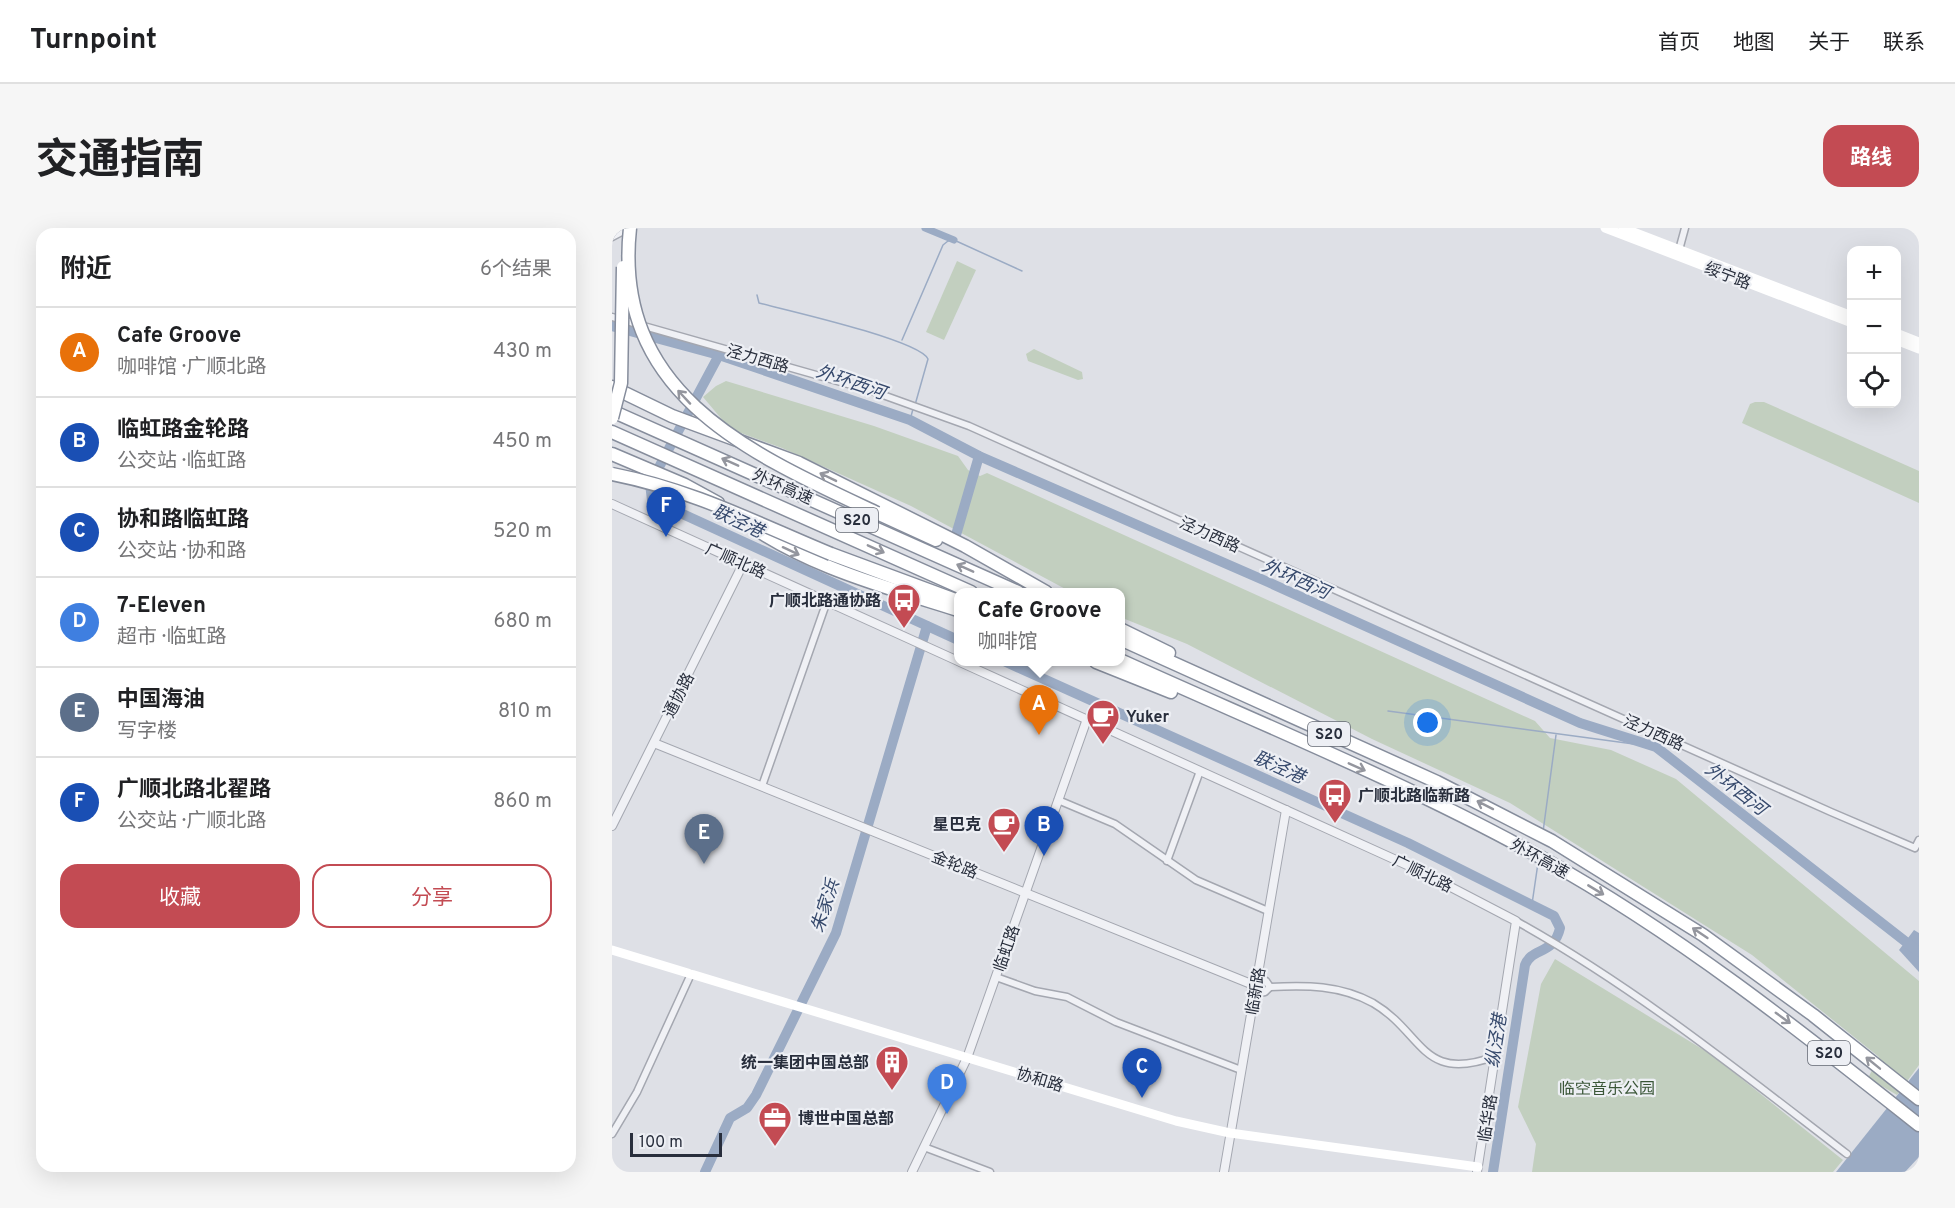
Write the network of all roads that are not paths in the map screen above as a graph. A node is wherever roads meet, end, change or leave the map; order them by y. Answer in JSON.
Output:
{"nodes":[{"id":1,"x":629,"y":228,"type":"edge"},
{"id":2,"x":1605,"y":228,"type":"edge"},
{"id":3,"x":1623,"y":228,"type":"edge"},
{"id":4,"x":1685,"y":228,"type":"edge"},
{"id":5,"x":612,"y":237,"type":"edge"},
{"id":6,"x":1679,"y":249,"type":"junction"},
{"id":7,"x":1847,"y":314,"type":"edge"},
{"id":8,"x":612,"y":317,"type":"edge"},
{"id":9,"x":1847,"y":321,"type":"edge"},
{"id":10,"x":1901,"y":335,"type":"edge"},
{"id":11,"x":1901,"y":342,"type":"edge"},
{"id":12,"x":1919,"y":342,"type":"edge"},
{"id":13,"x":1919,"y":349,"type":"edge"},
{"id":14,"x":612,"y":387,"type":"edge"},
{"id":15,"x":612,"y":411,"type":"edge"},
{"id":16,"x":612,"y":418,"type":"edge"},
{"id":17,"x":612,"y":432,"type":"edge"},
{"id":18,"x":612,"y":454,"type":"edge"},
{"id":19,"x":612,"y":474,"type":"edge"},
{"id":20,"x":612,"y":504,"type":"edge"},
{"id":21,"x":743,"y":564,"type":"junction"},
{"id":22,"x":962,"y":588,"type":"edge"},
{"id":23,"x":1009,"y":588,"type":"edge"},
{"id":24,"x":1037,"y":588,"type":"edge"},
{"id":25,"x":1039,"y":588,"type":"edge"},
{"id":26,"x":954,"y":600,"type":"edge"},
{"id":27,"x":827,"y":602,"type":"junction"},
{"id":28,"x":954,"y":609,"type":"edge"},
{"id":29,"x":1125,"y":632,"type":"edge"},
{"id":30,"x":1125,"y":641,"type":"edge"},
{"id":31,"x":954,"y":659,"type":"edge"},
{"id":32,"x":1125,"y":662,"type":"edge"},
{"id":33,"x":970,"y":666,"type":"edge"},
{"id":34,"x":1106,"y":666,"type":"edge"},
{"id":35,"x":1087,"y":719,"type":"junction"},
{"id":36,"x":1311,"y":726,"type":"junction"},
{"id":37,"x":654,"y":742,"type":"junction"},
{"id":38,"x":1304,"y":743,"type":"junction"},
{"id":39,"x":1200,"y":771,"type":"junction"},
{"id":40,"x":762,"y":786,"type":"junction"},
{"id":41,"x":1058,"y":800,"type":"junction"},
{"id":42,"x":1286,"y":810,"type":"junction"},
{"id":43,"x":612,"y":826,"type":"edge"},
{"id":44,"x":1919,"y":840,"type":"edge"},
{"id":45,"x":1167,"y":861,"type":"junction"},
{"id":46,"x":1025,"y":893,"type":"junction"},
{"id":47,"x":1268,"y":911,"type":"junction"},
{"id":48,"x":1516,"y":921,"type":"junction"},
{"id":49,"x":612,"y":950,"type":"edge"},
{"id":50,"x":691,"y":974,"type":"junction"},
{"id":51,"x":1257,"y":976,"type":"junction"},
{"id":52,"x":996,"y":977,"type":"junction"},
{"id":53,"x":1270,"y":987,"type":"junction"},
{"id":54,"x":1255,"y":990,"type":"junction"},
{"id":55,"x":1496,"y":1056,"type":"junction"},
{"id":56,"x":967,"y":1058,"type":"junction"},
{"id":57,"x":1241,"y":1070,"type":"junction"},
{"id":58,"x":1919,"y":1099,"type":"edge"},
{"id":59,"x":1919,"y":1125,"type":"edge"},
{"id":60,"x":1230,"y":1133,"type":"junction"},
{"id":61,"x":612,"y":1134,"type":"edge"},
{"id":62,"x":924,"y":1147,"type":"junction"},
{"id":63,"x":1847,"y":1154,"type":"dead end"},
{"id":64,"x":1477,"y":1170,"type":"edge"},
{"id":65,"x":912,"y":1172,"type":"edge"},
{"id":66,"x":990,"y":1172,"type":"edge"},
{"id":67,"x":1224,"y":1172,"type":"edge"}],
"edges":[{"from":1,"to":5,"type":"street"},
{"from":1,"to":16,"type":"highway","bridge":true},
{"from":24,"to":1,"type":"highway","one_way":true,"bridge":true},
{"from":2,"to":9,"type":"main road","name":"绥宁路"},
{"from":3,"to":6,"type":"main road","name":"绥宁路"},
{"from":4,"to":6,"type":"street"},
{"from":6,"to":7,"type":"main road","name":"绥宁路"},
{"from":8,"to":44,"type":"street","name":"泾力西路"},
{"from":10,"to":12,"type":"main road"},
{"from":11,"to":13,"type":"main road"},
{"from":25,"to":14,"type":"highway","one_way":true},
{"from":23,"to":15,"type":"highway","name":"外环高速","number":"S20","one_way":true},
{"from":17,"to":22,"type":"highway","name":"外环高速","number":"S20","one_way":true},
{"from":18,"to":28,"type":"highway","one_way":true},
{"from":19,"to":26,"type":"highway","bridge":true},
{"from":20,"to":21,"type":"street","name":"广顺北路"},
{"from":21,"to":27,"type":"street","name":"广顺北路"},
{"from":21,"to":37,"type":"street","name":"通协路"},
{"from":27,"to":31,"type":"street","name":"广顺北路"},
{"from":27,"to":40,"type":"street"},
{"from":29,"to":36,"type":"highway"},
{"from":30,"to":36,"type":"highway","name":"外环高速","number":"S20"},
{"from":32,"to":38,"type":"highway","name":"外环高速","number":"S20"},
{"from":33,"to":35,"type":"street","name":"广顺北路"},
{"from":34,"to":38,"type":"highway"},
{"from":35,"to":39,"type":"street","name":"广顺北路"},
{"from":35,"to":41,"type":"street","name":"临虹路"},
{"from":58,"to":36,"type":"highway","name":"外环高速","number":"S20","one_way":true},
{"from":37,"to":40,"type":"street","name":"金轮路"},
{"from":37,"to":43,"type":"street","name":"通协路"},
{"from":38,"to":59,"type":"highway","name":"外环高速","number":"S20","one_way":true},
{"from":39,"to":42,"type":"street","name":"广顺北路"},
{"from":39,"to":45,"type":"street"},
{"from":40,"to":46,"type":"street","name":"金轮路"},
{"from":41,"to":45,"type":"street"},
{"from":41,"to":46,"type":"street","name":"临虹路"},
{"from":42,"to":47,"type":"street","name":"临新路"},
{"from":42,"to":48,"type":"street","name":"广顺北路"},
{"from":45,"to":47,"type":"street"},
{"from":46,"to":52,"type":"street","name":"临虹路"},
{"from":46,"to":54,"type":"street","name":"金轮路"},
{"from":47,"to":51,"type":"street","name":"临新路"},
{"from":48,"to":55,"type":"street","name":"临华路"},
{"from":48,"to":63,"type":"street","name":"广顺北路"},
{"from":49,"to":50,"type":"main road","name":"协和路"},
{"from":50,"to":56,"type":"main road","name":"协和路"},
{"from":50,"to":61,"type":"street"},
{"from":51,"to":53,"type":"street"},
{"from":51,"to":54,"type":"street","name":"临新路"},
{"from":52,"to":56,"type":"street","name":"临虹路"},
{"from":52,"to":57,"type":"street"},
{"from":53,"to":54,"type":"street"},
{"from":53,"to":55,"type":"street"},
{"from":54,"to":57,"type":"street","name":"临新路"},
{"from":55,"to":64,"type":"street","name":"临华路"},
{"from":56,"to":60,"type":"main road","name":"协和路"},
{"from":56,"to":62,"type":"street","name":"临虹路"},
{"from":57,"to":60,"type":"street","name":"临新路"},
{"from":60,"to":64,"type":"main road","name":"协和路"},
{"from":60,"to":67,"type":"street","name":"临新路"},
{"from":62,"to":65,"type":"street","name":"临虹路"},
{"from":62,"to":66,"type":"street"}]}
